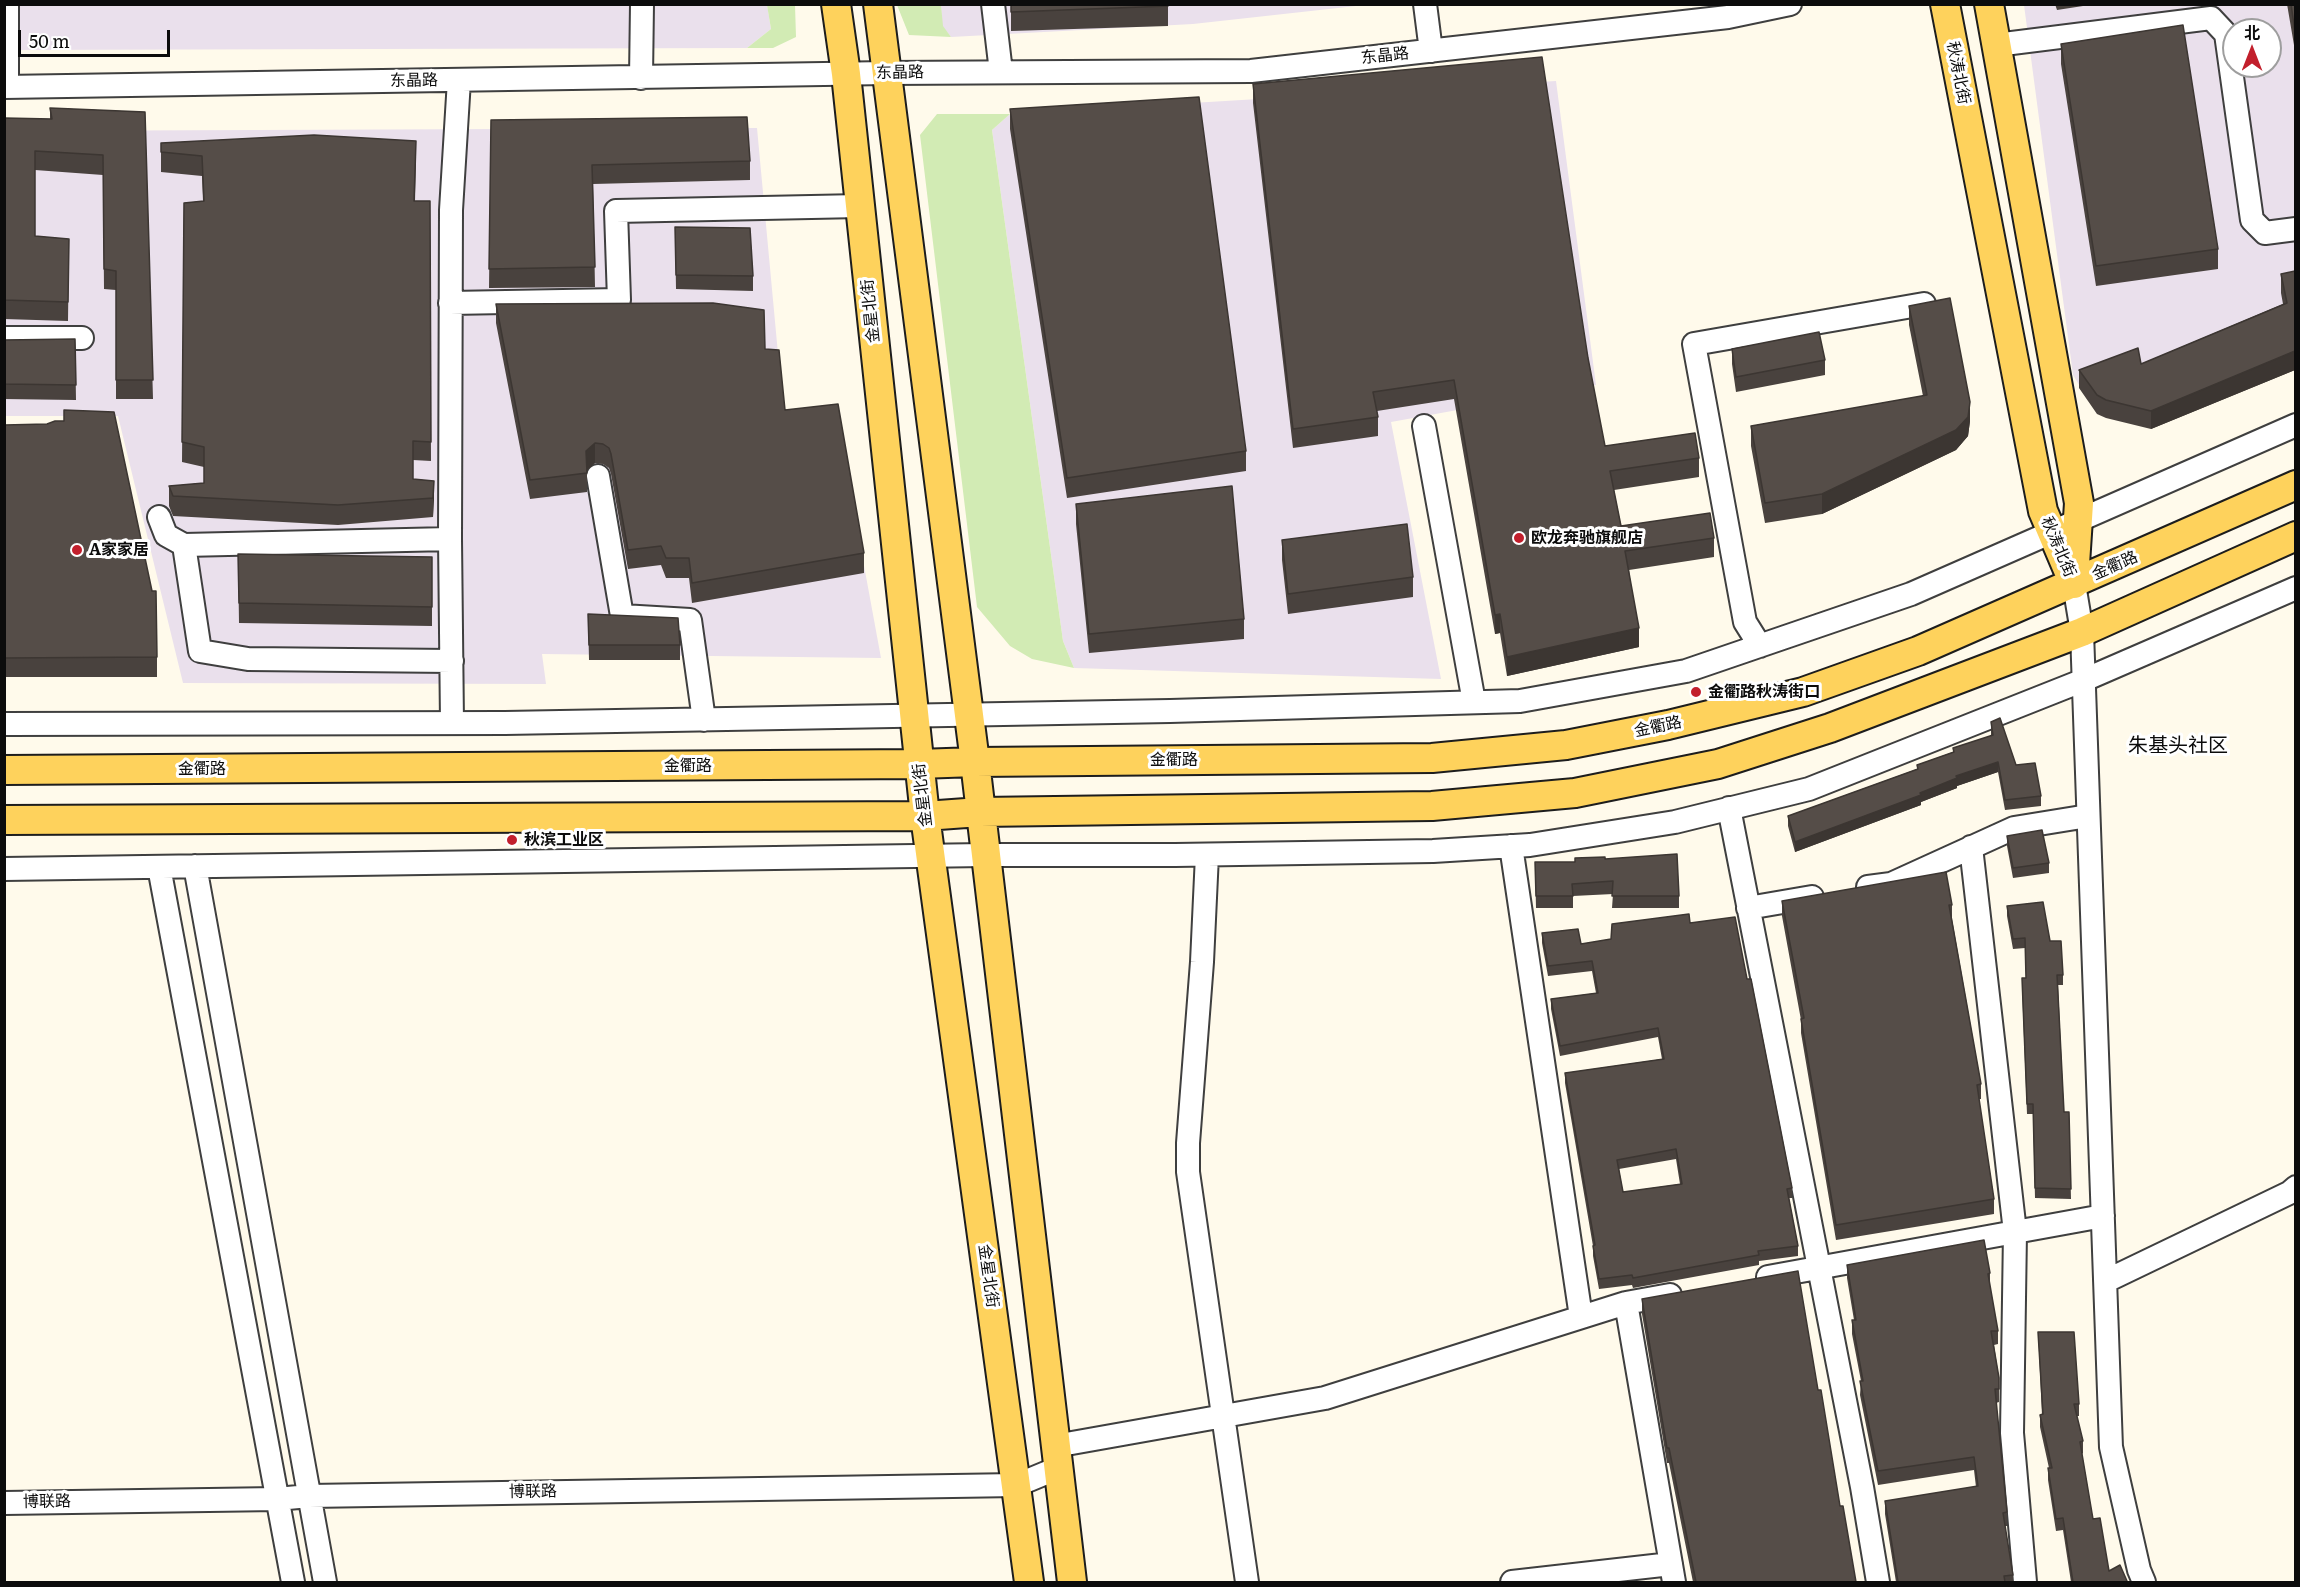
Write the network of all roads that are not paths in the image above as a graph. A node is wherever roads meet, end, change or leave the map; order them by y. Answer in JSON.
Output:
{"nodes":[{"id":1,"x":7,"y":4,"type":"edge"},
{"id":2,"x":642,"y":4,"type":"edge"},
{"id":3,"x":836,"y":4,"type":"edge"},
{"id":4,"x":878,"y":4,"type":"edge"},
{"id":5,"x":993,"y":4,"type":"edge"},
{"id":6,"x":1425,"y":4,"type":"edge"},
{"id":7,"x":1790,"y":4,"type":"edge"},
{"id":8,"x":1945,"y":4,"type":"edge"},
{"id":9,"x":1989,"y":4,"type":"edge"},
{"id":10,"x":1996,"y":45,"type":"junction"},
{"id":11,"x":1431,"y":51,"type":"junction"},
{"id":12,"x":1001,"y":72,"type":"junction"},
{"id":13,"x":887,"y":73,"type":"junction"},
{"id":14,"x":846,"y":74,"type":"junction"},
{"id":15,"x":641,"y":78,"type":"junction"},
{"id":16,"x":459,"y":80,"type":"junction"},
{"id":17,"x":6,"y":87,"type":"edge"},
{"id":18,"x":860,"y":206,"type":"junction"},
{"id":19,"x":2295,"y":229,"type":"edge"},
{"id":20,"x":450,"y":303,"type":"junction"},
{"id":21,"x":1924,"y":304,"type":"edge"},
{"id":22,"x":4,"y":338,"type":"edge"},
{"id":23,"x":82,"y":338,"type":"dead end"},
{"id":24,"x":2295,"y":425,"type":"edge"},
{"id":25,"x":1424,"y":426,"type":"dead end"},
{"id":26,"x":598,"y":476,"type":"dead end"},
{"id":27,"x":2295,"y":485,"type":"edge"},
{"id":28,"x":159,"y":517,"type":"dead end"},
{"id":29,"x":2078,"y":520,"type":"junction"},
{"id":30,"x":2052,"y":532,"type":"junction"},
{"id":31,"x":2295,"y":536,"type":"edge"},
{"id":32,"x":450,"y":539,"type":"junction"},
{"id":33,"x":184,"y":545,"type":"junction"},
{"id":34,"x":2074,"y":584,"type":"junction"},
{"id":35,"x":2295,"y":588,"type":"edge"},
{"id":36,"x":2082,"y":632,"type":"junction"},
{"id":37,"x":1760,"y":646,"type":"junction"},
{"id":38,"x":452,"y":661,"type":"junction"},
{"id":39,"x":2084,"y":680,"type":"junction"},
{"id":40,"x":1474,"y":702,"type":"junction"},
{"id":41,"x":969,"y":715,"type":"junction"},
{"id":42,"x":914,"y":716,"type":"junction"},
{"id":43,"x":704,"y":720,"type":"junction"},
{"id":44,"x":452,"y":723,"type":"junction"},
{"id":45,"x":4,"y":724,"type":"edge"},
{"id":46,"x":975,"y":762,"type":"junction"},
{"id":47,"x":919,"y":764,"type":"junction"},
{"id":48,"x":4,"y":770,"type":"edge"},
{"id":49,"x":1729,"y":808,"type":"junction"},
{"id":50,"x":980,"y":812,"type":"junction"},
{"id":51,"x":925,"y":816,"type":"junction"},
{"id":52,"x":2088,"y":816,"type":"junction"},
{"id":53,"x":4,"y":820,"type":"edge"},
{"id":54,"x":1511,"y":846,"type":"junction"},
{"id":55,"x":1971,"y":847,"type":"junction"},
{"id":56,"x":985,"y":855,"type":"junction"},
{"id":57,"x":1207,"y":855,"type":"junction"},
{"id":58,"x":930,"y":856,"type":"junction"},
{"id":59,"x":195,"y":866,"type":"junction"},
{"id":60,"x":159,"y":867,"type":"junction"},
{"id":61,"x":4,"y":868,"type":"edge"},
{"id":62,"x":1748,"y":908,"type":"junction"},
{"id":63,"x":2295,"y":1187,"type":"edge"},
{"id":64,"x":2103,"y":1216,"type":"junction"},
{"id":65,"x":2014,"y":1232,"type":"junction"},
{"id":66,"x":1819,"y":1268,"type":"junction"},
{"id":67,"x":1751,"y":1280,"type":"edge"},
{"id":68,"x":2106,"y":1281,"type":"junction"},
{"id":69,"x":1694,"y":1291,"type":"edge"},
{"id":70,"x":1626,"y":1303,"type":"junction"},
{"id":71,"x":1581,"y":1317,"type":"junction"},
{"id":72,"x":1224,"y":1416,"type":"junction"},
{"id":73,"x":1056,"y":1457,"type":"junction"},
{"id":74,"x":1017,"y":1485,"type":"junction"},
{"id":75,"x":309,"y":1496,"type":"junction"},
{"id":76,"x":277,"y":1499,"type":"junction"},
{"id":77,"x":4,"y":1503,"type":"edge"},
{"id":78,"x":1673,"y":1573,"type":"edge"},
{"id":79,"x":293,"y":1582,"type":"edge"},
{"id":80,"x":325,"y":1582,"type":"edge"},
{"id":81,"x":1029,"y":1582,"type":"edge"},
{"id":82,"x":1072,"y":1582,"type":"edge"},
{"id":83,"x":1247,"y":1582,"type":"edge"},
{"id":84,"x":1512,"y":1582,"type":"edge"},
{"id":85,"x":1878,"y":1582,"type":"edge"},
{"id":86,"x":2025,"y":1582,"type":"edge"},
{"id":87,"x":2145,"y":1582,"type":"edge"}],
"edges":[{"from":1,"to":17,"type":"street"},
{"from":2,"to":15,"type":"street"},
{"from":3,"to":14,"type":"main road","name":"金星北街"},
{"from":4,"to":13,"type":"main road"},
{"from":5,"to":12,"type":"street"},
{"from":6,"to":11,"type":"street"},
{"from":7,"to":11,"type":"street","name":"东晶路"},
{"from":8,"to":30,"type":"main road","name":"秋涛北街"},
{"from":9,"to":10,"type":"main road","name":"秋涛北街"},
{"from":10,"to":19,"type":"street"},
{"from":10,"to":29,"type":"main road","name":"秋涛北街"},
{"from":11,"to":12,"type":"street","name":"东晶路"},
{"from":12,"to":13,"type":"street","name":"东晶路"},
{"from":13,"to":14,"type":"street","name":"东晶路"},
{"from":13,"to":41,"type":"main road"},
{"from":14,"to":15,"type":"street","name":"东晶路"},
{"from":14,"to":18,"type":"main road","name":"金星北街"},
{"from":15,"to":16,"type":"street","name":"东晶路"},
{"from":16,"to":17,"type":"street","name":"东晶路"},
{"from":16,"to":20,"type":"street"},
{"from":18,"to":20,"type":"street"},
{"from":18,"to":42,"type":"main road","name":"金星北街"},
{"from":20,"to":32,"type":"street"},
{"from":21,"to":37,"type":"street"},
{"from":22,"to":23,"type":"street"},
{"from":24,"to":29,"type":"street"},
{"from":25,"to":40,"type":"street"},
{"from":26,"to":43,"type":"street"},
{"from":27,"to":34,"type":"main road","name":"金衢路"},
{"from":28,"to":33,"type":"street"},
{"from":29,"to":30,"type":"street"},
{"from":29,"to":34,"type":"main road","name":"秋涛北街"},
{"from":30,"to":34,"type":"main road","name":"秋涛北街"},
{"from":30,"to":37,"type":"street"},
{"from":31,"to":36,"type":"main road"},
{"from":32,"to":33,"type":"street"},
{"from":32,"to":38,"type":"street"},
{"from":33,"to":38,"type":"street"},
{"from":34,"to":36,"type":"street"},
{"from":34,"to":46,"type":"main road","name":"金衢路"},
{"from":35,"to":39,"type":"street"},
{"from":36,"to":39,"type":"street"},
{"from":36,"to":50,"type":"main road"},
{"from":37,"to":40,"type":"street"},
{"from":38,"to":44,"type":"street"},
{"from":39,"to":49,"type":"street"},
{"from":39,"to":52,"type":"street"},
{"from":40,"to":41,"type":"street"},
{"from":41,"to":42,"type":"street"},
{"from":41,"to":46,"type":"main road"},
{"from":42,"to":43,"type":"street"},
{"from":42,"to":47,"type":"main road","name":"金星北街"},
{"from":43,"to":44,"type":"street"},
{"from":44,"to":45,"type":"street"},
{"from":46,"to":47,"type":"main road","name":"金衢路"},
{"from":46,"to":50,"type":"main road"},
{"from":47,"to":48,"type":"main road","name":"金衢路"},
{"from":47,"to":51,"type":"main road","name":"金星北街"},
{"from":49,"to":54,"type":"street"},
{"from":49,"to":62,"type":"street"},
{"from":50,"to":51,"type":"main road"},
{"from":50,"to":56,"type":"main road"},
{"from":51,"to":53,"type":"main road"},
{"from":51,"to":58,"type":"main road","name":"金星北街"},
{"from":52,"to":55,"type":"street"},
{"from":52,"to":64,"type":"street"},
{"from":54,"to":57,"type":"street"},
{"from":54,"to":71,"type":"street"},
{"from":55,"to":62,"type":"street"},
{"from":55,"to":65,"type":"street"},
{"from":56,"to":57,"type":"street"},
{"from":56,"to":58,"type":"street"},
{"from":56,"to":73,"type":"main road"},
{"from":57,"to":72,"type":"street"},
{"from":58,"to":59,"type":"street"},
{"from":58,"to":74,"type":"main road","name":"金星北街"},
{"from":59,"to":60,"type":"street"},
{"from":59,"to":75,"type":"street"},
{"from":60,"to":61,"type":"street"},
{"from":60,"to":76,"type":"street"},
{"from":62,"to":66,"type":"street"},
{"from":63,"to":68,"type":"street"},
{"from":64,"to":65,"type":"street"},
{"from":64,"to":68,"type":"street"},
{"from":65,"to":66,"type":"street"},
{"from":65,"to":86,"type":"street"},
{"from":66,"to":67,"type":"street"},
{"from":66,"to":85,"type":"street"},
{"from":68,"to":87,"type":"street"},
{"from":69,"to":70,"type":"street","name":"博联路"},
{"from":70,"to":71,"type":"street","name":"博联路"},
{"from":70,"to":78,"type":"street"},
{"from":71,"to":72,"type":"street","name":"博联路"},
{"from":72,"to":73,"type":"street","name":"博联路"},
{"from":72,"to":83,"type":"street"},
{"from":73,"to":74,"type":"street","name":"博联路"},
{"from":73,"to":82,"type":"main road"},
{"from":74,"to":75,"type":"street","name":"博联路"},
{"from":74,"to":81,"type":"main road","name":"金星北街"},
{"from":75,"to":76,"type":"street","name":"博联路"},
{"from":75,"to":80,"type":"street"},
{"from":76,"to":77,"type":"street","name":"博联路"},
{"from":76,"to":79,"type":"street"},
{"from":78,"to":84,"type":"street"}]}
